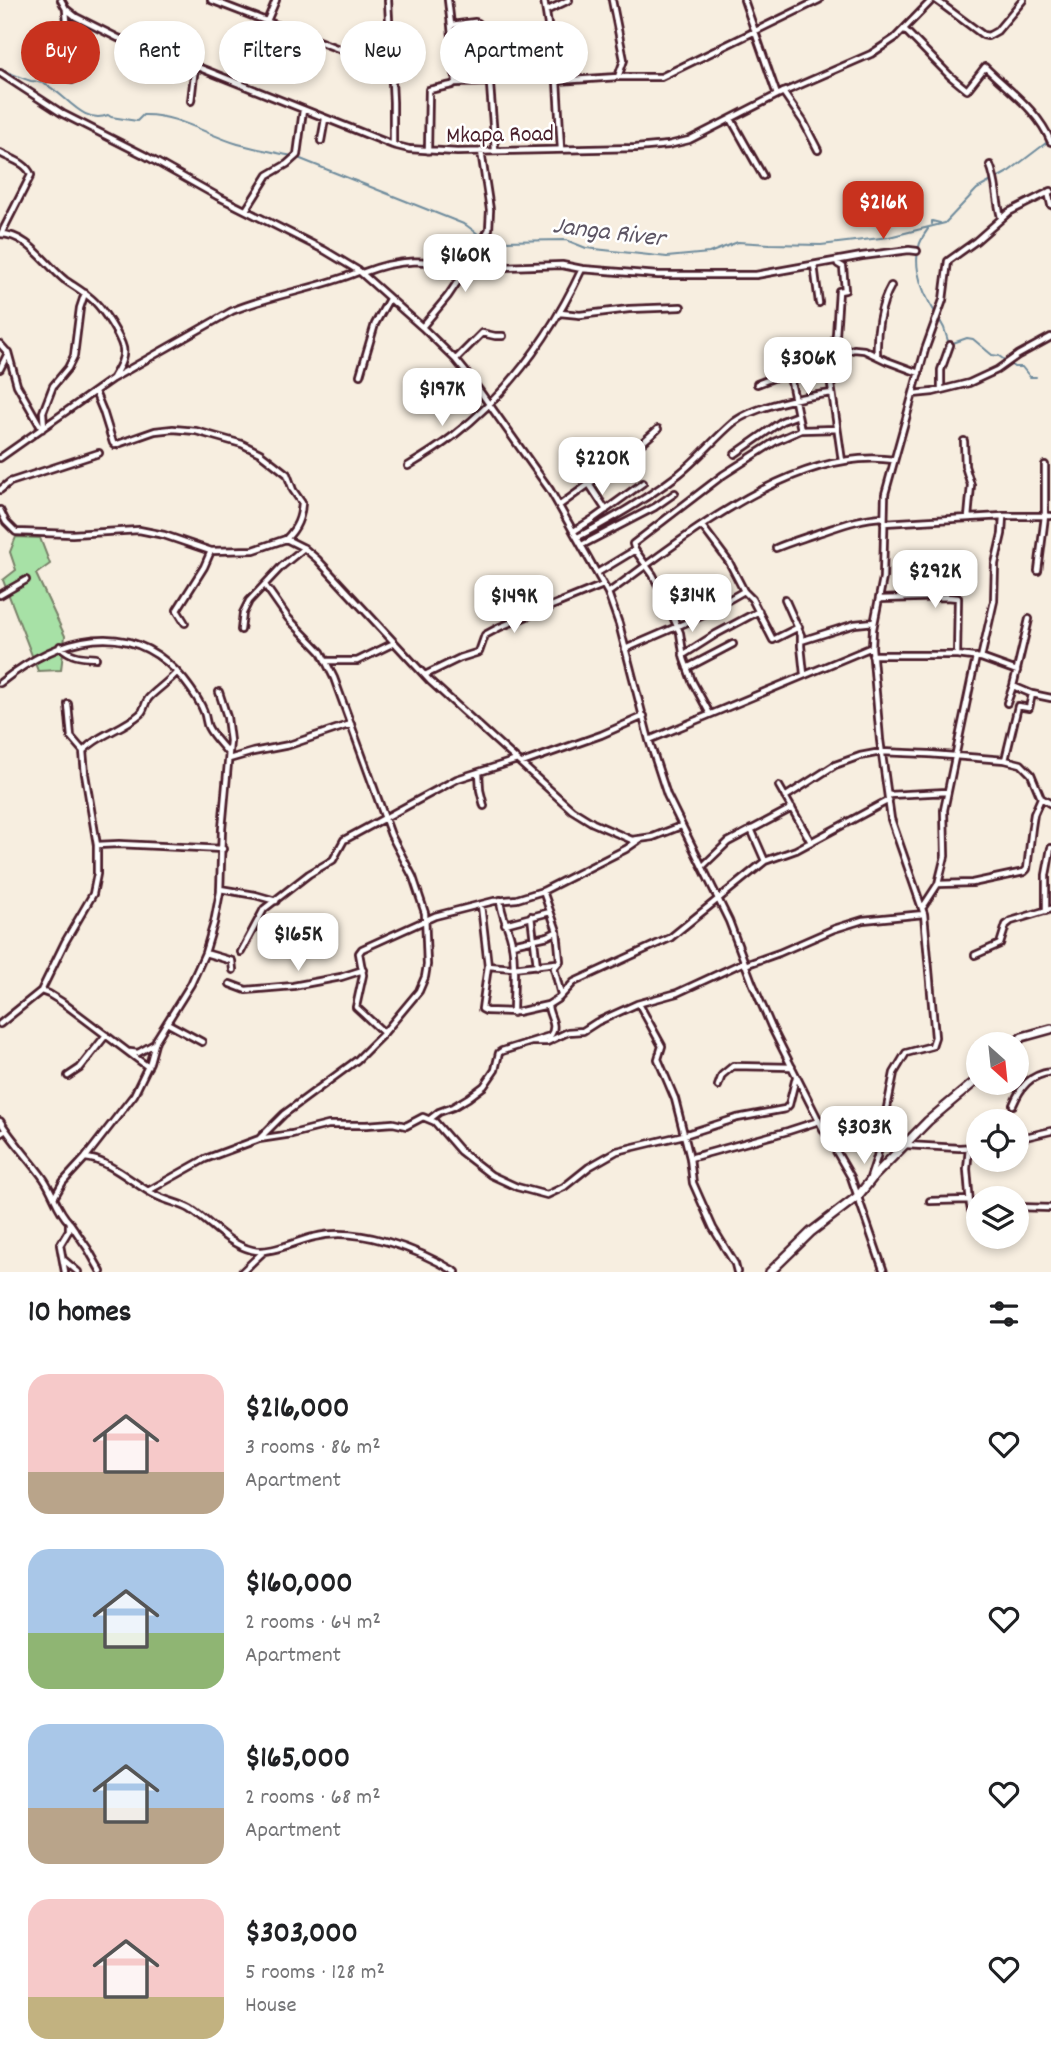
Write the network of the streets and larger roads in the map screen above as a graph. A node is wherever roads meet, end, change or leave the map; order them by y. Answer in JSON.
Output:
{"nodes":[{"id":1,"x":61,"y":0,"type":"edge"},
{"id":2,"x":211,"y":0,"type":"edge"},
{"id":3,"x":276,"y":0,"type":"edge"},
{"id":4,"x":388,"y":0,"type":"edge"},
{"id":5,"x":448,"y":0,"type":"edge"},
{"id":6,"x":544,"y":0,"type":"edge"},
{"id":7,"x":569,"y":0,"type":"edge"},
{"id":8,"x":612,"y":0,"type":"edge"},
{"id":9,"x":744,"y":0,"type":"edge"},
{"id":10,"x":819,"y":0,"type":"edge"},
{"id":11,"x":934,"y":0,"type":"edge"},
{"id":12,"x":1023,"y":0,"type":"edge"},
{"id":13,"x":66,"y":9,"type":"junction"},
{"id":14,"x":546,"y":11,"type":"junction"},
{"id":15,"x":67,"y":21,"type":"edge"},
{"id":16,"x":265,"y":21,"type":"edge"},
{"id":17,"x":268,"y":21,"type":"edge"},
{"id":18,"x":389,"y":21,"type":"edge"},
{"id":19,"x":451,"y":21,"type":"edge"},
{"id":20,"x":548,"y":21,"type":"edge"},
{"id":21,"x":904,"y":29,"type":"junction"},
{"id":22,"x":753,"y":31,"type":"junction"},
{"id":23,"x":114,"y":36,"type":"edge"},
{"id":24,"x":0,"y":73,"type":"edge"},
{"id":25,"x":618,"y":77,"type":"junction"},
{"id":26,"x":588,"y":79,"type":"edge"},
{"id":27,"x":193,"y":84,"type":"edge"},
{"id":28,"x":240,"y":84,"type":"edge"},
{"id":29,"x":391,"y":84,"type":"edge"},
{"id":30,"x":451,"y":84,"type":"edge"},
{"id":31,"x":490,"y":84,"type":"edge"},
{"id":32,"x":557,"y":84,"type":"edge"},
{"id":33,"x":780,"y":94,"type":"junction"},
{"id":34,"x":191,"y":101,"type":"dead end"},
{"id":35,"x":303,"y":110,"type":"junction"},
{"id":36,"x":325,"y":119,"type":"junction"},
{"id":37,"x":731,"y":119,"type":"junction"},
{"id":38,"x":321,"y":141,"type":"dead end"},
{"id":39,"x":1051,"y":142,"type":"edge"},
{"id":40,"x":393,"y":145,"type":"junction"},
{"id":41,"x":561,"y":149,"type":"junction"},
{"id":42,"x":495,"y":150,"type":"junction"},
{"id":43,"x":818,"y":150,"type":"dead end"},
{"id":44,"x":428,"y":151,"type":"junction"},
{"id":45,"x":481,"y":151,"type":"junction"},
{"id":46,"x":0,"y":153,"type":"edge"},
{"id":47,"x":990,"y":165,"type":"dead end"},
{"id":48,"x":763,"y":176,"type":"dead end"},
{"id":49,"x":1050,"y":192,"type":"edge"},
{"id":50,"x":1051,"y":205,"type":"edge"},
{"id":51,"x":246,"y":210,"type":"junction"},
{"id":52,"x":1001,"y":217,"type":"junction"},
{"id":53,"x":1,"y":235,"type":"edge"},
{"id":54,"x":917,"y":251,"type":"dead end"},
{"id":55,"x":838,"y":261,"type":"junction"},
{"id":56,"x":470,"y":263,"type":"junction"},
{"id":57,"x":814,"y":265,"type":"junction"},
{"id":58,"x":467,"y":268,"type":"junction"},
{"id":59,"x":582,"y":269,"type":"junction"},
{"id":60,"x":360,"y":272,"type":"junction"},
{"id":61,"x":891,"y":286,"type":"dead end"},
{"id":62,"x":85,"y":293,"type":"junction"},
{"id":63,"x":388,"y":299,"type":"junction"},
{"id":64,"x":819,"y":303,"type":"dead end"},
{"id":65,"x":681,"y":307,"type":"dead end"},
{"id":66,"x":560,"y":313,"type":"junction"},
{"id":67,"x":422,"y":327,"type":"junction"},
{"id":68,"x":503,"y":336,"type":"dead end"},
{"id":69,"x":1051,"y":337,"type":"edge"},
{"id":70,"x":0,"y":344,"type":"edge"},
{"id":71,"x":950,"y":345,"type":"dead end"},
{"id":72,"x":832,"y":350,"type":"junction"},
{"id":73,"x":8,"y":352,"type":"junction"},
{"id":74,"x":877,"y":355,"type":"junction"},
{"id":75,"x":829,"y":357,"type":"junction"},
{"id":76,"x":456,"y":360,"type":"junction"},
{"id":77,"x":121,"y":362,"type":"junction"},
{"id":78,"x":0,"y":369,"type":"edge"},
{"id":79,"x":132,"y":369,"type":"junction"},
{"id":80,"x":789,"y":372,"type":"junction"},
{"id":81,"x":919,"y":373,"type":"junction"},
{"id":82,"x":360,"y":375,"type":"dead end"},
{"id":83,"x":113,"y":379,"type":"junction"},
{"id":84,"x":757,"y":384,"type":"dead end"},
{"id":85,"x":941,"y":390,"type":"junction"},
{"id":86,"x":95,"y":392,"type":"junction"},
{"id":87,"x":832,"y":393,"type":"junction"},
{"id":88,"x":913,"y":394,"type":"junction"},
{"id":89,"x":796,"y":400,"type":"junction"},
{"id":90,"x":488,"y":404,"type":"junction"},
{"id":91,"x":798,"y":415,"type":"junction"},
{"id":92,"x":43,"y":428,"type":"junction"},
{"id":93,"x":658,"y":429,"type":"dead end"},
{"id":94,"x":838,"y":429,"type":"junction"},
{"id":95,"x":801,"y":430,"type":"junction"},
{"id":96,"x":964,"y":441,"type":"dead end"},
{"id":97,"x":99,"y":453,"type":"dead end"},
{"id":98,"x":735,"y":454,"type":"dead end"},
{"id":99,"x":0,"y":458,"type":"edge"},
{"id":100,"x":894,"y":460,"type":"junction"},
{"id":101,"x":842,"y":461,"type":"junction"},
{"id":102,"x":1045,"y":465,"type":"dead end"},
{"id":103,"x":408,"y":466,"type":"dead end"},
{"id":104,"x":589,"y":484,"type":"junction"},
{"id":105,"x":643,"y":484,"type":"dead end"},
{"id":106,"x":0,"y":490,"type":"edge"},
{"id":107,"x":675,"y":493,"type":"dead end"},
{"id":108,"x":559,"y":505,"type":"junction"},
{"id":109,"x":0,"y":509,"type":"edge"},
{"id":110,"x":606,"y":510,"type":"junction"},
{"id":111,"x":1003,"y":516,"type":"junction"},
{"id":112,"x":1048,"y":516,"type":"edge"},
{"id":113,"x":968,"y":518,"type":"junction"},
{"id":114,"x":883,"y":520,"type":"junction"},
{"id":115,"x":702,"y":526,"type":"junction"},
{"id":116,"x":574,"y":531,"type":"junction"},
{"id":117,"x":578,"y":537,"type":"junction"},
{"id":118,"x":286,"y":539,"type":"junction"},
{"id":119,"x":582,"y":545,"type":"junction"},
{"id":120,"x":304,"y":548,"type":"junction"},
{"id":121,"x":776,"y":548,"type":"dead end"},
{"id":122,"x":635,"y":550,"type":"junction"},
{"id":123,"x":211,"y":551,"type":"junction"},
{"id":124,"x":647,"y":566,"type":"junction"},
{"id":125,"x":1038,"y":571,"type":"dead end"},
{"id":126,"x":597,"y":574,"type":"junction"},
{"id":127,"x":26,"y":580,"type":"dead end"},
{"id":128,"x":265,"y":585,"type":"junction"},
{"id":129,"x":603,"y":585,"type":"junction"},
{"id":130,"x":744,"y":591,"type":"junction"},
{"id":131,"x":608,"y":593,"type":"junction"},
{"id":132,"x":0,"y":595,"type":"edge"},
{"id":133,"x":785,"y":599,"type":"dead end"},
{"id":134,"x":880,"y":599,"type":"junction"},
{"id":135,"x":759,"y":611,"type":"junction"},
{"id":136,"x":1030,"y":619,"type":"dead end"},
{"id":137,"x":874,"y":622,"type":"junction"},
{"id":138,"x":185,"y":623,"type":"dead end"},
{"id":139,"x":799,"y":626,"type":"junction"},
{"id":140,"x":677,"y":627,"type":"junction"},
{"id":141,"x":241,"y":630,"type":"dead end"},
{"id":142,"x":801,"y":641,"type":"junction"},
{"id":143,"x":394,"y":643,"type":"junction"},
{"id":144,"x":733,"y":644,"type":"dead end"},
{"id":145,"x":60,"y":646,"type":"junction"},
{"id":146,"x":872,"y":647,"type":"junction"},
{"id":147,"x":625,"y":649,"type":"junction"},
{"id":148,"x":872,"y":654,"type":"junction"},
{"id":149,"x":683,"y":655,"type":"junction"},
{"id":150,"x":957,"y":655,"type":"junction"},
{"id":151,"x":96,"y":658,"type":"dead end"},
{"id":152,"x":979,"y":658,"type":"junction"},
{"id":153,"x":327,"y":661,"type":"junction"},
{"id":154,"x":687,"y":668,"type":"junction"},
{"id":155,"x":1017,"y":671,"type":"junction"},
{"id":156,"x":177,"y":672,"type":"junction"},
{"id":157,"x":804,"y":674,"type":"junction"},
{"id":158,"x":425,"y":675,"type":"junction"},
{"id":159,"x":0,"y":682,"type":"edge"},
{"id":160,"x":1013,"y":686,"type":"junction"},
{"id":161,"x":219,"y":691,"type":"dead end"},
{"id":162,"x":1032,"y":694,"type":"junction"},
{"id":163,"x":1051,"y":698,"type":"edge"},
{"id":164,"x":1007,"y":703,"type":"dead end"},
{"id":165,"x":68,"y":704,"type":"dead end"},
{"id":166,"x":710,"y":714,"type":"junction"},
{"id":167,"x":644,"y":716,"type":"junction"},
{"id":168,"x":351,"y":724,"type":"junction"},
{"id":169,"x":649,"y":740,"type":"junction"},
{"id":170,"x":83,"y":751,"type":"junction"},
{"id":171,"x":881,"y":752,"type":"junction"},
{"id":172,"x":228,"y":756,"type":"junction"},
{"id":173,"x":957,"y":757,"type":"junction"},
{"id":174,"x":1005,"y":760,"type":"junction"},
{"id":175,"x":520,"y":761,"type":"junction"},
{"id":176,"x":479,"y":772,"type":"junction"},
{"id":177,"x":779,"y":786,"type":"dead end"},
{"id":178,"x":948,"y":792,"type":"junction"},
{"id":179,"x":785,"y":797,"type":"junction"},
{"id":180,"x":889,"y":797,"type":"junction"},
{"id":181,"x":1041,"y":798,"type":"junction"},
{"id":182,"x":1051,"y":804,"type":"edge"},
{"id":183,"x":484,"y":806,"type":"dead end"},
{"id":184,"x":792,"y":808,"type":"junction"},
{"id":185,"x":386,"y":819,"type":"junction"},
{"id":186,"x":681,"y":826,"type":"junction"},
{"id":187,"x":751,"y":830,"type":"junction"},
{"id":188,"x":639,"y":840,"type":"junction"},
{"id":189,"x":811,"y":842,"type":"junction"},
{"id":190,"x":97,"y":845,"type":"junction"},
{"id":191,"x":1051,"y":848,"type":"edge"},
{"id":192,"x":223,"y":849,"type":"junction"},
{"id":193,"x":765,"y":861,"type":"junction"},
{"id":194,"x":703,"y":866,"type":"junction"},
{"id":195,"x":938,"y":884,"type":"junction"},
{"id":196,"x":220,"y":889,"type":"junction"},
{"id":197,"x":543,"y":891,"type":"junction"},
{"id":198,"x":500,"y":900,"type":"junction"},
{"id":199,"x":719,"y":900,"type":"junction"},
{"id":200,"x":276,"y":901,"type":"junction"},
{"id":201,"x":481,"y":905,"type":"junction"},
{"id":202,"x":1049,"y":910,"type":"edge"},
{"id":203,"x":923,"y":911,"type":"junction"},
{"id":204,"x":551,"y":912,"type":"junction"},
{"id":205,"x":530,"y":916,"type":"junction"},
{"id":206,"x":426,"y":919,"type":"junction"},
{"id":207,"x":506,"y":924,"type":"junction"},
{"id":208,"x":557,"y":931,"type":"junction"},
{"id":209,"x":534,"y":939,"type":"junction"},
{"id":210,"x":512,"y":944,"type":"junction"},
{"id":211,"x":241,"y":952,"type":"dead end"},
{"id":212,"x":205,"y":953,"type":"junction"},
{"id":213,"x":975,"y":955,"type":"dead end"},
{"id":214,"x":558,"y":963,"type":"junction"},
{"id":215,"x":745,"y":963,"type":"junction"},
{"id":216,"x":537,"y":965,"type":"junction"},
{"id":217,"x":488,"y":966,"type":"junction"},
{"id":218,"x":513,"y":968,"type":"junction"},
{"id":219,"x":363,"y":970,"type":"junction"},
{"id":220,"x":233,"y":971,"type":"dead end"},
{"id":221,"x":230,"y":984,"type":"dead end"},
{"id":222,"x":41,"y":991,"type":"junction"},
{"id":223,"x":561,"y":995,"type":"junction"},
{"id":224,"x":639,"y":1003,"type":"junction"},
{"id":225,"x":548,"y":1005,"type":"junction"},
{"id":226,"x":513,"y":1013,"type":"junction"},
{"id":227,"x":167,"y":1023,"type":"junction"},
{"id":228,"x":0,"y":1024,"type":"edge"},
{"id":229,"x":1051,"y":1028,"type":"edge"},
{"id":230,"x":384,"y":1033,"type":"junction"},
{"id":231,"x":106,"y":1035,"type":"junction"},
{"id":232,"x":1029,"y":1035,"type":"edge"},
{"id":233,"x":202,"y":1041,"type":"dead end"},
{"id":234,"x":533,"y":1042,"type":"junction"},
{"id":235,"x":154,"y":1044,"type":"junction"},
{"id":236,"x":129,"y":1052,"type":"junction"},
{"id":237,"x":148,"y":1067,"type":"junction"},
{"id":238,"x":792,"y":1067,"type":"junction"},
{"id":239,"x":1051,"y":1072,"type":"edge"},
{"id":240,"x":796,"y":1075,"type":"junction"},
{"id":241,"x":68,"y":1076,"type":"dead end"},
{"id":242,"x":718,"y":1086,"type":"dead end"},
{"id":243,"x":966,"y":1089,"type":"edge"},
{"id":244,"x":1013,"y":1105,"type":"dead end"},
{"id":245,"x":886,"y":1114,"type":"junction"},
{"id":246,"x":430,"y":1119,"type":"junction"},
{"id":247,"x":0,"y":1121,"type":"edge"},
{"id":248,"x":820,"y":1124,"type":"junction"},
{"id":249,"x":6,"y":1130,"type":"junction"},
{"id":250,"x":1051,"y":1131,"type":"edge"},
{"id":251,"x":0,"y":1134,"type":"edge"},
{"id":252,"x":684,"y":1135,"type":"junction"},
{"id":253,"x":1029,"y":1136,"type":"edge"},
{"id":254,"x":259,"y":1139,"type":"junction"},
{"id":255,"x":904,"y":1145,"type":"junction"},
{"id":256,"x":966,"y":1148,"type":"edge"},
{"id":257,"x":85,"y":1158,"type":"junction"},
{"id":258,"x":690,"y":1158,"type":"junction"},
{"id":259,"x":867,"y":1184,"type":"junction"},
{"id":260,"x":148,"y":1191,"type":"junction"},
{"id":261,"x":55,"y":1196,"type":"junction"},
{"id":262,"x":858,"y":1196,"type":"junction"},
{"id":263,"x":966,"y":1200,"type":"edge"},
{"id":264,"x":930,"y":1201,"type":"dead end"},
{"id":265,"x":1029,"y":1207,"type":"edge"},
{"id":266,"x":1051,"y":1208,"type":"edge"},
{"id":267,"x":69,"y":1222,"type":"junction"},
{"id":268,"x":262,"y":1252,"type":"junction"},
{"id":269,"x":63,"y":1260,"type":"junction"},
{"id":270,"x":65,"y":1272,"type":"edge"},
{"id":271,"x":78,"y":1272,"type":"edge"},
{"id":272,"x":101,"y":1272,"type":"edge"},
{"id":273,"x":242,"y":1272,"type":"edge"},
{"id":274,"x":456,"y":1272,"type":"edge"},
{"id":275,"x":737,"y":1272,"type":"edge"},
{"id":276,"x":770,"y":1272,"type":"edge"},
{"id":277,"x":884,"y":1272,"type":"edge"}],
"edges":[{"from":1,"to":13,"type":"street","name":"Mkapa Road"},
{"from":2,"to":16,"type":"street"},
{"from":3,"to":17,"type":"street"},
{"from":4,"to":18,"type":"street"},
{"from":5,"to":19,"type":"street"},
{"from":6,"to":14,"type":"street"},
{"from":7,"to":14,"type":"street"},
{"from":8,"to":25,"type":"street"},
{"from":9,"to":22,"type":"street"},
{"from":10,"to":22,"type":"street"},
{"from":11,"to":12,"type":"street"},
{"from":11,"to":21,"type":"street","name":"Mkapa Road"},
{"from":13,"to":15,"type":"street"},
{"from":13,"to":23,"type":"street","name":"Mkapa Road"},
{"from":14,"to":20,"type":"street"},
{"from":21,"to":33,"type":"street","name":"Mkapa Road"},
{"from":21,"to":39,"type":"street"},
{"from":22,"to":25,"type":"street"},
{"from":22,"to":33,"type":"street"},
{"from":24,"to":51,"type":"street"},
{"from":25,"to":26,"type":"street"},
{"from":27,"to":34,"type":"street"},
{"from":28,"to":35,"type":"street","name":"Mkapa Road"},
{"from":29,"to":40,"type":"street"},
{"from":30,"to":44,"type":"street"},
{"from":31,"to":42,"type":"street"},
{"from":32,"to":41,"type":"street"},
{"from":33,"to":37,"type":"street","name":"Mkapa Road"},
{"from":33,"to":43,"type":"street"},
{"from":35,"to":36,"type":"street","name":"Mkapa Road"},
{"from":35,"to":51,"type":"street"},
{"from":36,"to":38,"type":"street"},
{"from":36,"to":40,"type":"street","name":"Mkapa Road"},
{"from":37,"to":41,"type":"street","name":"Mkapa Road"},
{"from":37,"to":48,"type":"street"},
{"from":40,"to":44,"type":"street","name":"Mkapa Road"},
{"from":41,"to":42,"type":"street","name":"Mkapa Road"},
{"from":42,"to":45,"type":"street","name":"Mkapa Road"},
{"from":44,"to":45,"type":"street","name":"Mkapa Road"},
{"from":45,"to":56,"type":"street"},
{"from":46,"to":53,"type":"street"},
{"from":47,"to":52,"type":"street"},
{"from":49,"to":50,"type":"street"},
{"from":49,"to":52,"type":"street"},
{"from":51,"to":60,"type":"street"},
{"from":52,"to":81,"type":"street"},
{"from":53,"to":62,"type":"street"},
{"from":54,"to":55,"type":"street"},
{"from":55,"to":57,"type":"street"},
{"from":55,"to":72,"type":"street"},
{"from":56,"to":58,"type":"street"},
{"from":56,"to":59,"type":"street"},
{"from":57,"to":59,"type":"street"},
{"from":57,"to":64,"type":"street"},
{"from":58,"to":60,"type":"street"},
{"from":58,"to":67,"type":"street"},
{"from":59,"to":66,"type":"street"},
{"from":60,"to":63,"type":"street"},
{"from":60,"to":79,"type":"street"},
{"from":61,"to":74,"type":"street"},
{"from":62,"to":77,"type":"street"},
{"from":62,"to":92,"type":"street"},
{"from":63,"to":67,"type":"street"},
{"from":63,"to":82,"type":"street"},
{"from":65,"to":66,"type":"street"},
{"from":66,"to":90,"type":"street"},
{"from":67,"to":76,"type":"street"},
{"from":68,"to":76,"type":"street"},
{"from":69,"to":85,"type":"street"},
{"from":70,"to":73,"type":"street"},
{"from":71,"to":85,"type":"street"},
{"from":72,"to":74,"type":"street"},
{"from":72,"to":75,"type":"street"},
{"from":73,"to":78,"type":"street"},
{"from":73,"to":92,"type":"street"},
{"from":74,"to":81,"type":"street"},
{"from":75,"to":80,"type":"street"},
{"from":75,"to":87,"type":"street"},
{"from":76,"to":90,"type":"street"},
{"from":77,"to":79,"type":"street"},
{"from":77,"to":83,"type":"street"},
{"from":79,"to":83,"type":"street"},
{"from":80,"to":84,"type":"street"},
{"from":80,"to":89,"type":"street"},
{"from":81,"to":88,"type":"street"},
{"from":83,"to":86,"type":"street"},
{"from":85,"to":88,"type":"street"},
{"from":86,"to":92,"type":"street"},
{"from":86,"to":118,"type":"street"},
{"from":87,"to":89,"type":"street"},
{"from":87,"to":94,"type":"street"},
{"from":88,"to":100,"type":"street"},
{"from":89,"to":91,"type":"street"},
{"from":89,"to":117,"type":"street"},
{"from":90,"to":103,"type":"street"},
{"from":90,"to":108,"type":"street"},
{"from":91,"to":95,"type":"street"},
{"from":91,"to":98,"type":"street"},
{"from":92,"to":99,"type":"street"},
{"from":93,"to":104,"type":"street"},
{"from":94,"to":95,"type":"street"},
{"from":94,"to":101,"type":"street"},
{"from":95,"to":122,"type":"street"},
{"from":96,"to":113,"type":"street"},
{"from":97,"to":106,"type":"street"},
{"from":100,"to":101,"type":"street"},
{"from":100,"to":114,"type":"street"},
{"from":101,"to":115,"type":"street"},
{"from":102,"to":112,"type":"street"},
{"from":104,"to":108,"type":"street"},
{"from":104,"to":110,"type":"street"},
{"from":105,"to":110,"type":"street"},
{"from":107,"to":119,"type":"street"},
{"from":108,"to":116,"type":"street"},
{"from":109,"to":123,"type":"street"},
{"from":110,"to":116,"type":"street"},
{"from":111,"to":112,"type":"street"},
{"from":111,"to":113,"type":"street"},
{"from":111,"to":152,"type":"street"},
{"from":112,"to":125,"type":"street"},
{"from":113,"to":114,"type":"street"},
{"from":114,"to":121,"type":"street"},
{"from":114,"to":134,"type":"street"},
{"from":115,"to":124,"type":"street"},
{"from":115,"to":130,"type":"street"},
{"from":116,"to":117,"type":"street"},
{"from":117,"to":119,"type":"street"},
{"from":118,"to":120,"type":"street"},
{"from":118,"to":123,"type":"street"},
{"from":119,"to":126,"type":"street"},
{"from":120,"to":128,"type":"street"},
{"from":120,"to":143,"type":"street"},
{"from":122,"to":124,"type":"street"},
{"from":122,"to":126,"type":"street"},
{"from":123,"to":138,"type":"street"},
{"from":124,"to":131,"type":"street"},
{"from":124,"to":140,"type":"street"},
{"from":126,"to":129,"type":"street"},
{"from":127,"to":132,"type":"street"},
{"from":128,"to":141,"type":"street"},
{"from":128,"to":153,"type":"street"},
{"from":129,"to":131,"type":"street"},
{"from":129,"to":158,"type":"street"},
{"from":130,"to":135,"type":"street"},
{"from":130,"to":140,"type":"street"},
{"from":131,"to":147,"type":"street"},
{"from":133,"to":139,"type":"street"},
{"from":134,"to":137,"type":"street"},
{"from":134,"to":150,"type":"street"},
{"from":135,"to":139,"type":"street"},
{"from":135,"to":149,"type":"street"},
{"from":136,"to":155,"type":"street"},
{"from":137,"to":142,"type":"street"},
{"from":137,"to":146,"type":"street"},
{"from":139,"to":142,"type":"street"},
{"from":140,"to":147,"type":"street"},
{"from":140,"to":149,"type":"street"},
{"from":142,"to":157,"type":"street"},
{"from":143,"to":153,"type":"street"},
{"from":143,"to":158,"type":"street"},
{"from":144,"to":154,"type":"street"},
{"from":145,"to":151,"type":"street"},
{"from":145,"to":156,"type":"street"},
{"from":145,"to":159,"type":"street"},
{"from":146,"to":148,"type":"street"},
{"from":146,"to":157,"type":"street"},
{"from":147,"to":167,"type":"street"},
{"from":148,"to":150,"type":"street"},
{"from":148,"to":171,"type":"street"},
{"from":149,"to":154,"type":"street"},
{"from":150,"to":152,"type":"street"},
{"from":152,"to":155,"type":"street"},
{"from":152,"to":173,"type":"street"},
{"from":153,"to":168,"type":"street"},
{"from":154,"to":166,"type":"street"},
{"from":155,"to":160,"type":"street"},
{"from":156,"to":170,"type":"street"},
{"from":156,"to":172,"type":"street"},
{"from":157,"to":166,"type":"street"},
{"from":158,"to":175,"type":"street"},
{"from":160,"to":162,"type":"street"},
{"from":160,"to":164,"type":"street"},
{"from":161,"to":172,"type":"street"},
{"from":162,"to":163,"type":"street"},
{"from":162,"to":174,"type":"street"},
{"from":165,"to":170,"type":"street"},
{"from":166,"to":169,"type":"street"},
{"from":167,"to":169,"type":"street"},
{"from":167,"to":175,"type":"street"},
{"from":168,"to":172,"type":"street"},
{"from":168,"to":185,"type":"street"},
{"from":169,"to":186,"type":"street"},
{"from":170,"to":190,"type":"street"},
{"from":171,"to":173,"type":"street"},
{"from":171,"to":179,"type":"street"},
{"from":171,"to":180,"type":"street"},
{"from":172,"to":192,"type":"street"},
{"from":173,"to":174,"type":"street"},
{"from":173,"to":178,"type":"street"},
{"from":174,"to":181,"type":"street"},
{"from":175,"to":176,"type":"street"},
{"from":175,"to":188,"type":"street"},
{"from":176,"to":183,"type":"street"},
{"from":176,"to":185,"type":"street"},
{"from":177,"to":179,"type":"street"},
{"from":178,"to":180,"type":"street"},
{"from":178,"to":195,"type":"street"},
{"from":179,"to":184,"type":"street"},
{"from":180,"to":189,"type":"street"},
{"from":180,"to":203,"type":"street"},
{"from":181,"to":182,"type":"street"},
{"from":181,"to":195,"type":"street"},
{"from":184,"to":187,"type":"street"},
{"from":184,"to":189,"type":"street"},
{"from":185,"to":200,"type":"street"},
{"from":185,"to":206,"type":"street"},
{"from":186,"to":188,"type":"street"},
{"from":186,"to":194,"type":"street"},
{"from":187,"to":193,"type":"street"},
{"from":187,"to":194,"type":"street"},
{"from":188,"to":197,"type":"street"},
{"from":189,"to":193,"type":"street"},
{"from":190,"to":192,"type":"street"},
{"from":190,"to":222,"type":"street"},
{"from":191,"to":202,"type":"street"},
{"from":192,"to":196,"type":"street"},
{"from":193,"to":199,"type":"street"},
{"from":194,"to":199,"type":"street"},
{"from":195,"to":203,"type":"street"},
{"from":196,"to":200,"type":"street"},
{"from":196,"to":212,"type":"street"},
{"from":197,"to":198,"type":"street"},
{"from":197,"to":204,"type":"street"},
{"from":198,"to":201,"type":"street"},
{"from":198,"to":207,"type":"street"},
{"from":199,"to":215,"type":"street"},
{"from":199,"to":223,"type":"street"},
{"from":200,"to":211,"type":"street"},
{"from":201,"to":206,"type":"street"},
{"from":201,"to":217,"type":"street"},
{"from":202,"to":213,"type":"street"},
{"from":203,"to":215,"type":"street"},
{"from":203,"to":245,"type":"street"},
{"from":204,"to":205,"type":"street"},
{"from":204,"to":208,"type":"street"},
{"from":205,"to":207,"type":"street"},
{"from":205,"to":209,"type":"street"},
{"from":206,"to":219,"type":"street"},
{"from":206,"to":230,"type":"street"},
{"from":207,"to":210,"type":"street"},
{"from":208,"to":209,"type":"street"},
{"from":208,"to":214,"type":"street"},
{"from":209,"to":210,"type":"street"},
{"from":209,"to":216,"type":"street"},
{"from":210,"to":218,"type":"street"},
{"from":212,"to":220,"type":"street"},
{"from":212,"to":227,"type":"street"},
{"from":214,"to":216,"type":"street"},
{"from":214,"to":223,"type":"street"},
{"from":215,"to":224,"type":"street"},
{"from":215,"to":238,"type":"street"},
{"from":216,"to":218,"type":"street"},
{"from":217,"to":218,"type":"street"},
{"from":217,"to":226,"type":"street"},
{"from":218,"to":226,"type":"street"},
{"from":219,"to":221,"type":"street"},
{"from":219,"to":230,"type":"street"},
{"from":222,"to":228,"type":"street"},
{"from":222,"to":231,"type":"street"},
{"from":223,"to":225,"type":"street"},
{"from":224,"to":234,"type":"street"},
{"from":224,"to":252,"type":"street"},
{"from":225,"to":226,"type":"street"},
{"from":225,"to":234,"type":"street"},
{"from":227,"to":233,"type":"street"},
{"from":227,"to":235,"type":"street"},
{"from":229,"to":232,"type":"street"},
{"from":230,"to":254,"type":"street"},
{"from":231,"to":236,"type":"street"},
{"from":231,"to":241,"type":"street"},
{"from":234,"to":246,"type":"street"},
{"from":235,"to":236,"type":"street"},
{"from":235,"to":237,"type":"street"},
{"from":236,"to":237,"type":"street"},
{"from":237,"to":257,"type":"street"},
{"from":238,"to":240,"type":"street"},
{"from":238,"to":242,"type":"street"},
{"from":239,"to":244,"type":"street"},
{"from":240,"to":248,"type":"street"},
{"from":240,"to":252,"type":"street"},
{"from":243,"to":255,"type":"street"},
{"from":245,"to":248,"type":"street"},
{"from":245,"to":259,"type":"street"},
{"from":246,"to":252,"type":"street"},
{"from":246,"to":254,"type":"street"},
{"from":247,"to":249,"type":"street"},
{"from":248,"to":258,"type":"street"},
{"from":248,"to":262,"type":"street"},
{"from":249,"to":251,"type":"street"},
{"from":249,"to":261,"type":"street"},
{"from":250,"to":253,"type":"street"},
{"from":252,"to":258,"type":"street"},
{"from":254,"to":260,"type":"street"},
{"from":255,"to":256,"type":"street"},
{"from":255,"to":259,"type":"street"},
{"from":257,"to":260,"type":"street"},
{"from":257,"to":261,"type":"street"},
{"from":258,"to":275,"type":"street"},
{"from":259,"to":262,"type":"street"},
{"from":260,"to":268,"type":"street"},
{"from":261,"to":267,"type":"street"},
{"from":262,"to":276,"type":"street"},
{"from":262,"to":277,"type":"street"},
{"from":263,"to":264,"type":"street"},
{"from":265,"to":266,"type":"street"},
{"from":267,"to":269,"type":"street"},
{"from":267,"to":272,"type":"street"},
{"from":268,"to":273,"type":"street"},
{"from":268,"to":274,"type":"street"},
{"from":269,"to":270,"type":"street"},
{"from":269,"to":271,"type":"street"}]}
